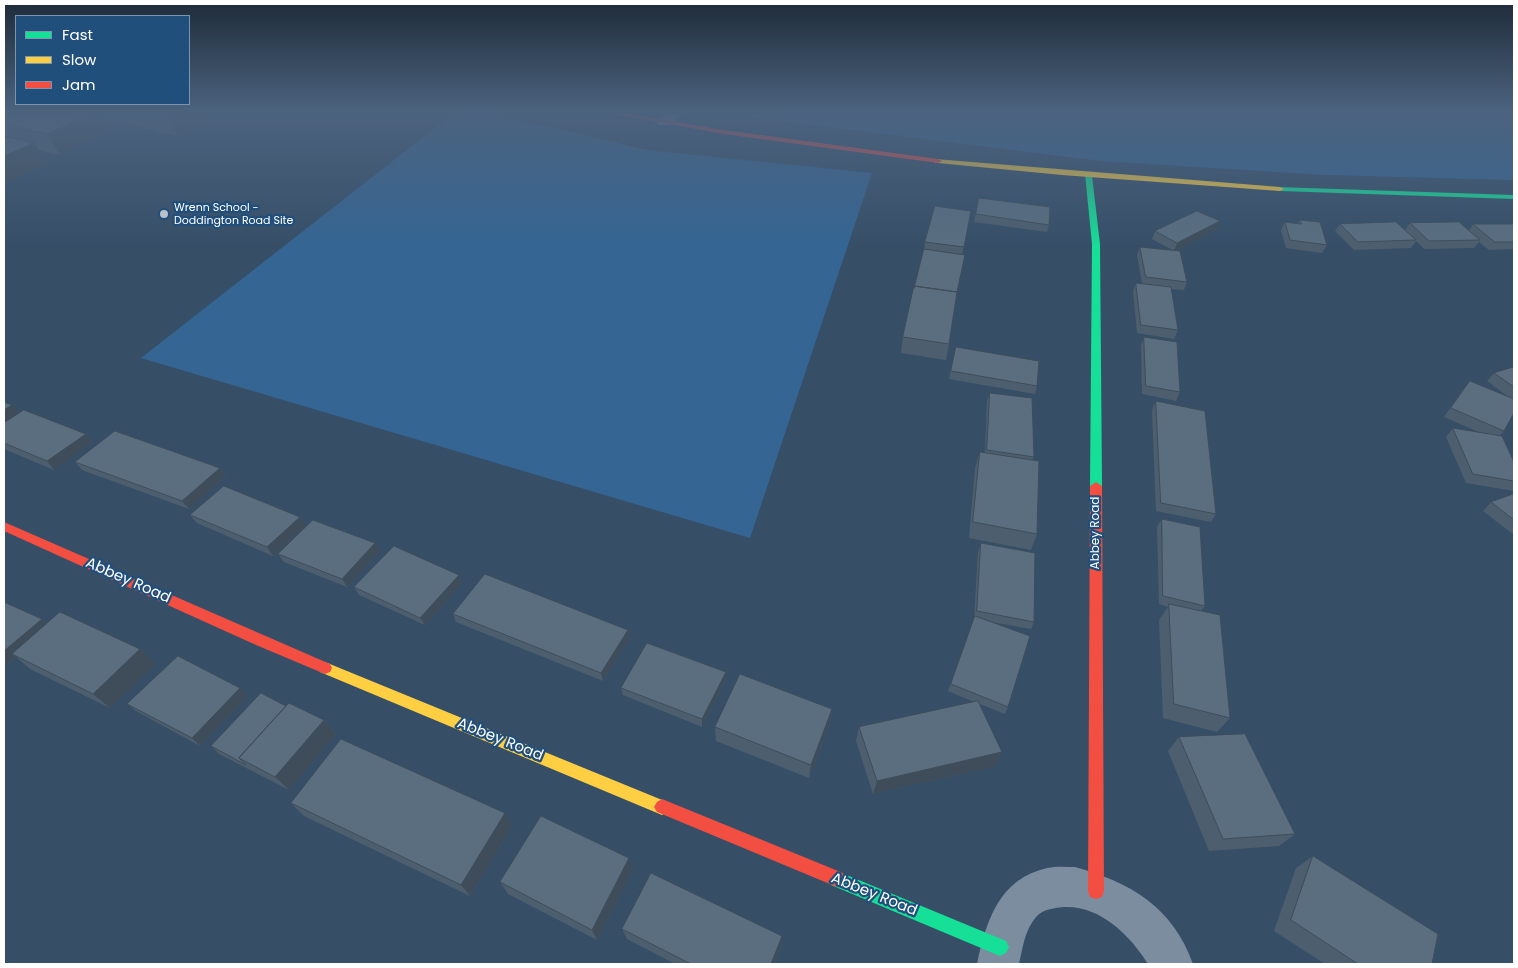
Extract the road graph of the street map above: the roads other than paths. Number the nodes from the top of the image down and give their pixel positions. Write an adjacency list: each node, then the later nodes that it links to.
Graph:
1 (919, 158): 2 (street)
2 (1088, 176): 3 (street); 5 (street, Abbey Road)
3 (1514, 196)
4 (4, 526): 6 (street, Abbey Road)
5 (1096, 891): 6 (street, Abbey Road); 7 (street, Abbey Road)
6 (999, 956)
7 (1172, 964)

